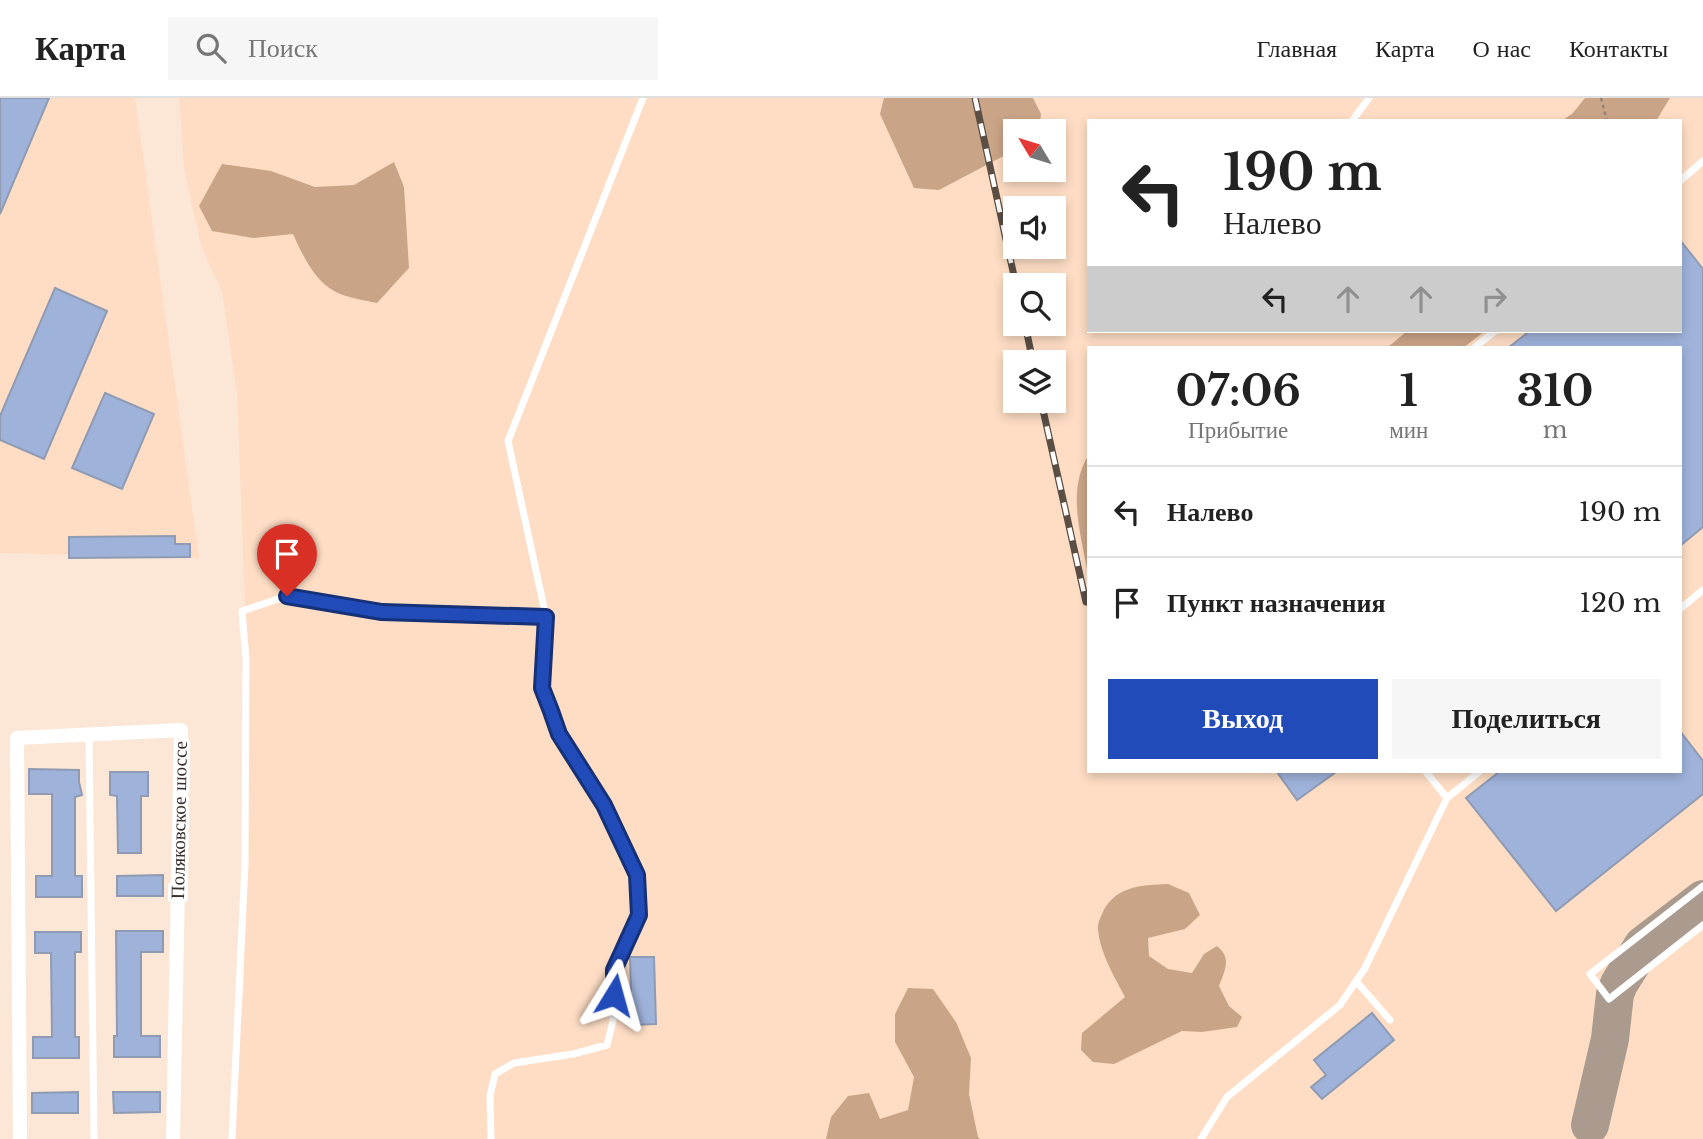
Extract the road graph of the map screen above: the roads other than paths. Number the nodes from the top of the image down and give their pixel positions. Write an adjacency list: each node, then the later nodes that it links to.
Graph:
1 (643, 98): 10 (lane)
2 (1369, 98): 3 (lane)
3 (1353, 119)
4 (1703, 161): 5 (lane)
5 (1682, 179)
6 (1493, 333): 7 (lane)
7 (1476, 346)
8 (1703, 590): 9 (lane)
9 (1682, 607)
10 (546, 617): 22 (lane); 23 (lane)
11 (89, 734): 19 (street, Поляковское шоссе); 20 (lane); 21 (street, Поляковское шоссе)
12 (1427, 773): 14 (lane)
13 (1478, 773): 14 (lane)
14 (1447, 798): 17 (lane)
15 (1703, 886): 16 (lane)
16 (1703, 925)
17 (1356, 981): 18 (lane); 24 (lane)
18 (1390, 1020)
19 (20, 1139)
20 (94, 1139)
21 (173, 1139)
22 (232, 1139)
23 (491, 1139)
24 (1200, 1139)

